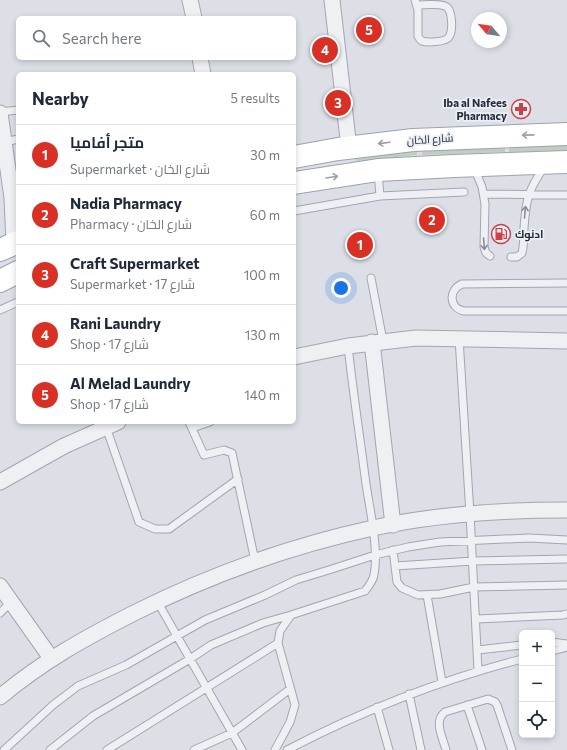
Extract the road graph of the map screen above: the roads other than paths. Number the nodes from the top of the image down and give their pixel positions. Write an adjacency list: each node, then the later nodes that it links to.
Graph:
1 (190, 0): 4 (street)
2 (332, 0): 11 (street)
3 (416, 3): 3 (lane)
4 (194, 16)
5 (200, 60): 6 (street)
6 (203, 72)
7 (16, 110): 8 (lane)
8 (0, 112): 10 (street)
9 (567, 134): 11 (main road, شارع الخان, one-way to 11)
10 (12, 141): 22 (street)
11 (349, 148): 12 (main road, شارع الخان)
12 (296, 157)
13 (557, 163): 14 (main road); 19 (lane)
14 (474, 165): 15 (main road); 18 (lane)
15 (378, 170): 16 (main road, one-way to 15); 21 (lane)
16 (296, 183)
17 (464, 192): 21 (lane)
18 (484, 194): 19 (lane); 25 (lane, one-way to 25)
19 (528, 195): 20 (lane); 26 (lane, one-way to 19)
20 (567, 195)
21 (380, 196): 23 (lane)
22 (15, 202): 24 (street)
23 (296, 211)
24 (11, 245)
25 (490, 256)
26 (511, 257)
27 (16, 273): 29 (main road)
28 (371, 278): 35 (lane)
29 (0, 281)
30 (567, 283): 33 (lane)
31 (16, 303): 32 (lane)
32 (0, 310)
33 (567, 311)
34 (459, 338): 35 (street); 36 (street); 45 (lane)
35 (378, 341): 37 (street); 46 (street)
36 (567, 341)
37 (348, 346): 38 (street); 47 (lane)
38 (296, 357)
39 (112, 424): 43 (street)
40 (114, 424): 42 (lane)
41 (191, 425): 42 (lane)
42 (238, 479): 53 (lane)
43 (0, 482)
44 (567, 510): 45 (street)
45 (470, 514): 46 (street); 48 (lane)
46 (393, 524): 47 (street)
47 (373, 528): 51 (lane); 53 (street)
48 (472, 540): 49 (lane); 50 (lane); 54 (lane)
49 (567, 540)
50 (393, 550): 51 (lane); 55 (lane)
51 (375, 555): 64 (lane); 66 (lane)
52 (567, 559): 54 (lane)
53 (255, 561): 60 (street)
54 (473, 561): 55 (lane); 58 (lane)
55 (395, 566): 59 (lane)
56 (567, 585): 58 (lane)
57 (0, 586): 61 (street)
58 (474, 587): 59 (lane); 65 (lane)
59 (427, 595): 77 (lane)
60 (157, 601): 66 (lane); 73 (street)
61 (11, 602): 62 (lane); 73 (street)
62 (0, 613)
63 (567, 614): 65 (lane)
64 (291, 615): 68 (lane); 74 (lane)
65 (476, 619): 71 (lane)
66 (177, 637): 74 (lane); 85 (lane)
67 (555, 643): 70 (lane)
68 (278, 644): 78 (lane); 79 (lane)
69 (519, 645): 71 (lane)
70 (567, 646): 72 (lane)
71 (478, 650): 76 (lane)
72 (555, 650)
73 (51, 658): 81 (street)
74 (190, 659): 78 (lane); 86 (lane)
75 (519, 660): 76 (lane)
76 (478, 670): 77 (lane)
77 (442, 682): 80 (lane)
78 (207, 688): 84 (lane); 87 (lane)
79 (290, 689): 84 (lane); 90 (lane)
80 (409, 694): 83 (lane); 93 (lane)
81 (0, 697)
82 (467, 705): 94 (lane); 95 (lane); 96 (lane)
83 (377, 707): 91 (lane); 92 (lane)
84 (232, 733): 88 (lane); 89 (lane)
85 (4, 750)
86 (50, 750)
87 (108, 750)
88 (194, 750)
89 (242, 750)
90 (275, 750)
91 (287, 750)
92 (389, 750)
93 (422, 750)
94 (446, 750)
95 (482, 750)
96 (512, 750)

